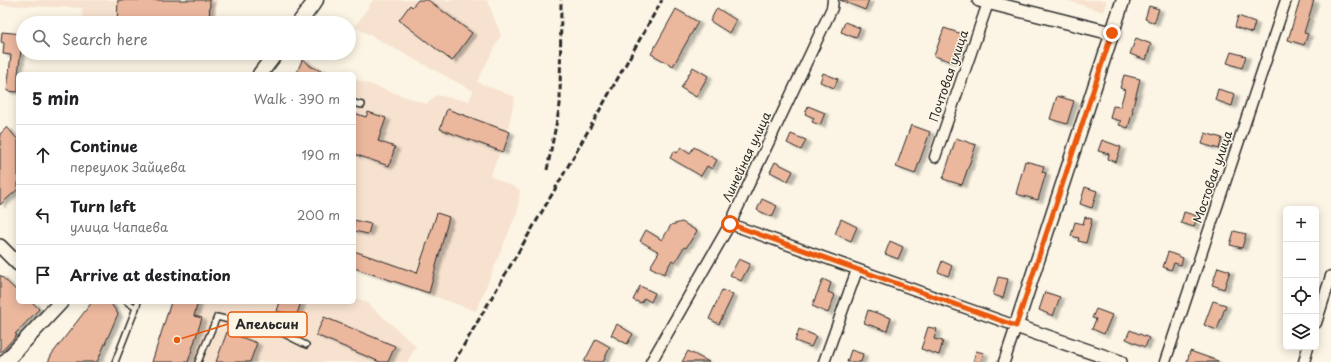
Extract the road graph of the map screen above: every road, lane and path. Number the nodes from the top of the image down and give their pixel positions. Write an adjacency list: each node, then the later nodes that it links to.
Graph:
1 (316, 0): 6 (main road)
2 (832, 0): 13 (street, Линейная улица)
3 (1123, 0): 7 (street)
4 (1286, 0): 33 (street, Мостовая улица)
5 (984, 1): 7 (street); 12 (street, Почтовая улица)
6 (304, 16)
7 (1112, 33): 23 (street)
8 (272, 60): 9 (main road)
9 (265, 72)
10 (356, 104): 11 (lane)
11 (362, 105)
12 (935, 157)
13 (730, 224): 16 (street); 29 (street, Линейная улица)
14 (0, 246): 15 (street)
15 (16, 262)
16 (857, 270): 23 (street); 30 (street)
17 (1331, 276): 22 (street)
18 (57, 304): 26 (main road)
19 (130, 304): 21 (lane)
20 (137, 304): 21 (lane)
21 (136, 308): 27 (lane)
22 (1319, 314)
23 (1016, 326): 31 (street); 32 (street)
24 (306, 345): 28 (lane)
25 (1307, 350): 34 (street)
26 (5, 362)
27 (115, 362)
28 (198, 362)
29 (651, 362)
30 (824, 362)
31 (1004, 362)
32 (1120, 362)
33 (1164, 362)
34 (1304, 362)

